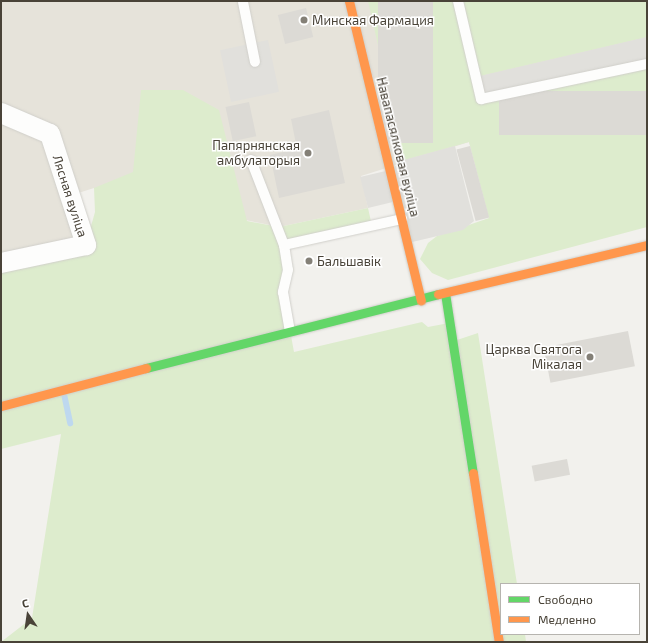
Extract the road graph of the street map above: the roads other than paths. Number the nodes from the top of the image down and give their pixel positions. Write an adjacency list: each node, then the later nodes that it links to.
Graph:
1 (349, 1): 8 (main road, Навапасялковая вуліца)
2 (458, 1): 5 (lane)
3 (243, 2): 4 (lane)
4 (255, 62)
5 (647, 64)
6 (1, 113): 11 (street, Лясная вуліца)
7 (251, 160): 10 (lane)
8 (402, 219): 10 (lane); 13 (main road, Навапасялковая вуліца)
9 (647, 244): 12 (main road)
10 (284, 245): 14 (lane)
11 (1, 262)
12 (445, 293): 13 (main road); 16 (main road)
13 (420, 300): 14 (main road)
14 (290, 331): 15 (main road)
15 (1, 406)
16 (498, 642)

